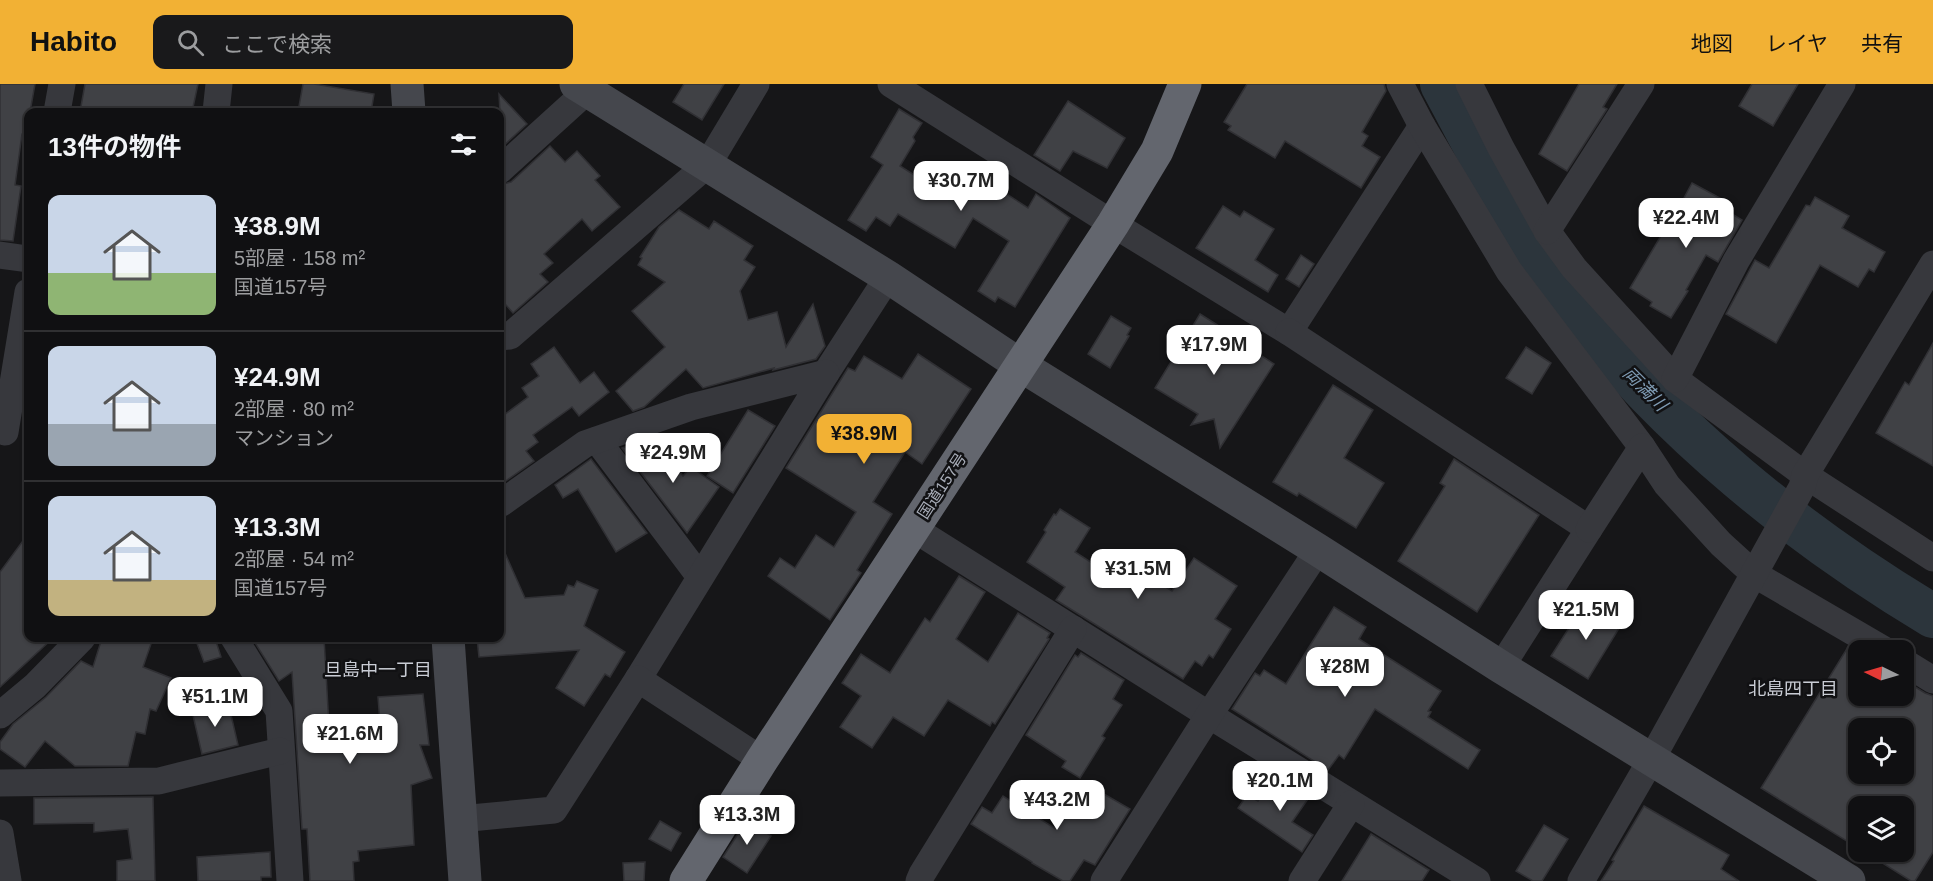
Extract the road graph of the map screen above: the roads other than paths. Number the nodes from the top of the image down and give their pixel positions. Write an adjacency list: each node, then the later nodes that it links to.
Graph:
1 (62, 84): 12 (street)
2 (219, 84): 13 (street)
3 (407, 84): 14 (street)
4 (756, 84): 16 (street)
5 (891, 84): 18 (street)
6 (1185, 84): 18 (highway, 国道157号)
7 (1401, 84): 15 (street)
8 (1469, 84): 19 (street)
9 (1641, 84): 19 (street)
10 (1842, 84): 29 (street)
11 (581, 87): 16 (street); 17 (street)
12 (58, 108)
13 (216, 108)
14 (409, 108)
15 (1422, 126): 25 (street); 32 (street)
16 (708, 164): 23 (street); 26 (street)
17 (504, 166)
18 (1113, 224): 25 (street); 27 (highway, 国道157号)
19 (1547, 231): 29 (street)
20 (0, 255): 21 (street)
21 (24, 258)
22 (1933, 264): 33 (street)
23 (888, 277): 27 (street); 28 (street)
24 (24, 325): 30 (street)
25 (1288, 332): 36 (street)
26 (504, 337)
27 (1020, 365): 35 (highway, 国道157号); 37 (street)
28 (826, 373): 31 (street); 40 (street)
29 (1675, 380): 33 (street)
30 (11, 433)
31 (597, 440): 34 (street); 40 (street)
32 (1642, 447): 36 (street); 39 (street)
33 (1804, 481): 38 (street); 39 (street)
34 (504, 501)
35 (914, 529): 41 (street); 53 (highway, 国道157号)
36 (1589, 529): 46 (street)
37 (1318, 550): 46 (street); 51 (street)
38 (1933, 558)
39 (1754, 574): 42 (street); 54 (street)
40 (700, 577): 48 (street)
41 (1073, 629): 51 (street); 63 (street)
42 (1867, 640)
43 (78, 642): 50 (street)
44 (236, 642): 52 (street)
45 (448, 642): 57 (street)
46 (1501, 668): 54 (street)
47 (1914, 668): 49 (street)
48 (638, 679): 53 (street); 57 (street)
49 (1933, 680)
50 (0, 715)
51 (1209, 715): 56 (street); 64 (street)
52 (280, 751): 55 (street); 60 (street)
53 (762, 760): 62 (highway, 国道157号)
54 (1651, 760): 67 (street); 68 (street)
55 (0, 783)
56 (1351, 804): 65 (street); 66 (street)
57 (460, 819): 61 (street)
58 (0, 833): 59 (street)
59 (8, 881)
60 (290, 881)
61 (465, 881)
62 (687, 881)
63 (919, 881)
64 (1104, 881)
65 (1302, 881)
66 (1477, 881)
67 (1581, 881)
68 (1849, 881)

